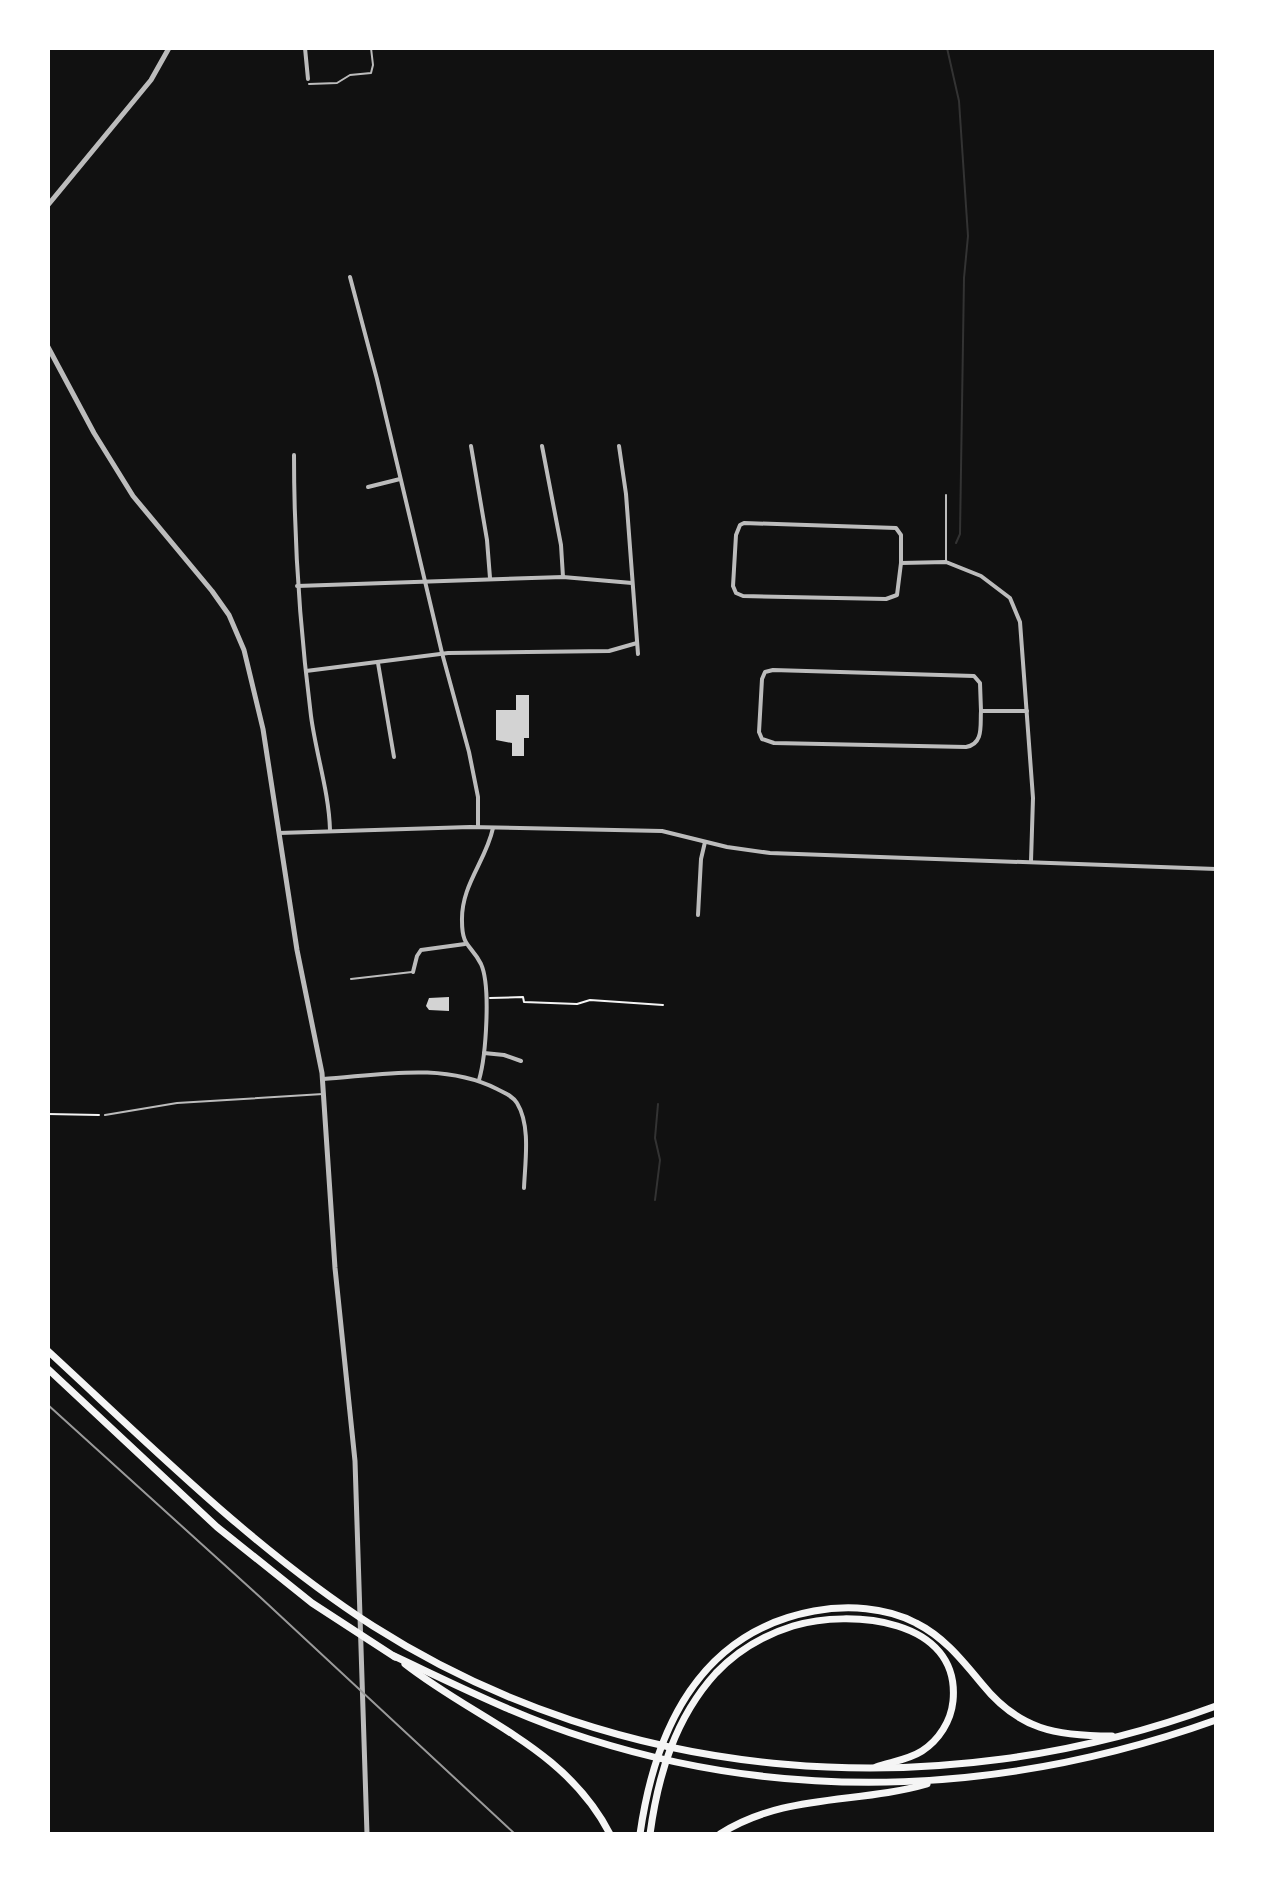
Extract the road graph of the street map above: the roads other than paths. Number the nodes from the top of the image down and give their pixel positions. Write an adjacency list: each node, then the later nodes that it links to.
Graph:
1 (169, 48): 5 (street)
2 (305, 48): 4 (street)
3 (371, 48): 4 (lane)
4 (308, 82)
5 (48, 205)
6 (350, 277): 12 (street)
7 (48, 347): 33 (street)
8 (471, 446): 18 (street)
9 (542, 446): 17 (street)
10 (619, 446): 20 (street)
11 (294, 455): 21 (street)
12 (400, 479): 13 (street); 19 (street)
13 (368, 487)
14 (946, 495): 15 (lane)
15 (946, 562): 16 (street); 28 (street)
16 (901, 563): 16 (street)
17 (563, 577): 18 (street); 20 (street)
18 (490, 578): 19 (street)
19 (425, 583): 21 (street); 23 (street)
20 (632, 583): 22 (street)
21 (297, 586): 26 (street)
22 (637, 643): 23 (street); 24 (street)
23 (442, 653): 25 (street); 30 (street)
24 (638, 654)
25 (378, 663): 26 (street); 29 (street)
26 (306, 671): 32 (street)
27 (981, 711): 27 (street); 28 (street)
28 (1027, 711): 35 (street)
29 (394, 757)
30 (478, 827): 31 (street); 32 (street)
31 (493, 828): 34 (street); 38 (street)
32 (330, 830): 33 (street)
33 (279, 833): 43 (street)
34 (705, 841): 35 (street); 37 (street)
35 (1031, 861): 36 (street)
36 (1216, 869)
37 (698, 915)
38 (465, 944): 39 (street); 41 (street)
39 (413, 972): 40 (lane)
40 (351, 979)
41 (484, 1053): 42 (street); 44 (street)
42 (521, 1061)
43 (323, 1079): 44 (street); 45 (street)
44 (479, 1080): 47 (street)
45 (323, 1094): 46 (lane); 56 (street)
46 (105, 1115)
47 (524, 1188)
48 (48, 1351): 54 (highway)
49 (48, 1371): 50 (highway)
50 (394, 1656): 55 (highway); 57 (highway)
51 (1216, 1706): 53 (highway)
52 (1216, 1720): 55 (highway)
53 (1126, 1735): 54 (highway); 58 (highway)
54 (868, 1770): 59 (highway)
55 (937, 1781): 60 (highway)
56 (367, 1834)
57 (610, 1834)
58 (640, 1834)
59 (650, 1834)
60 (720, 1834)

